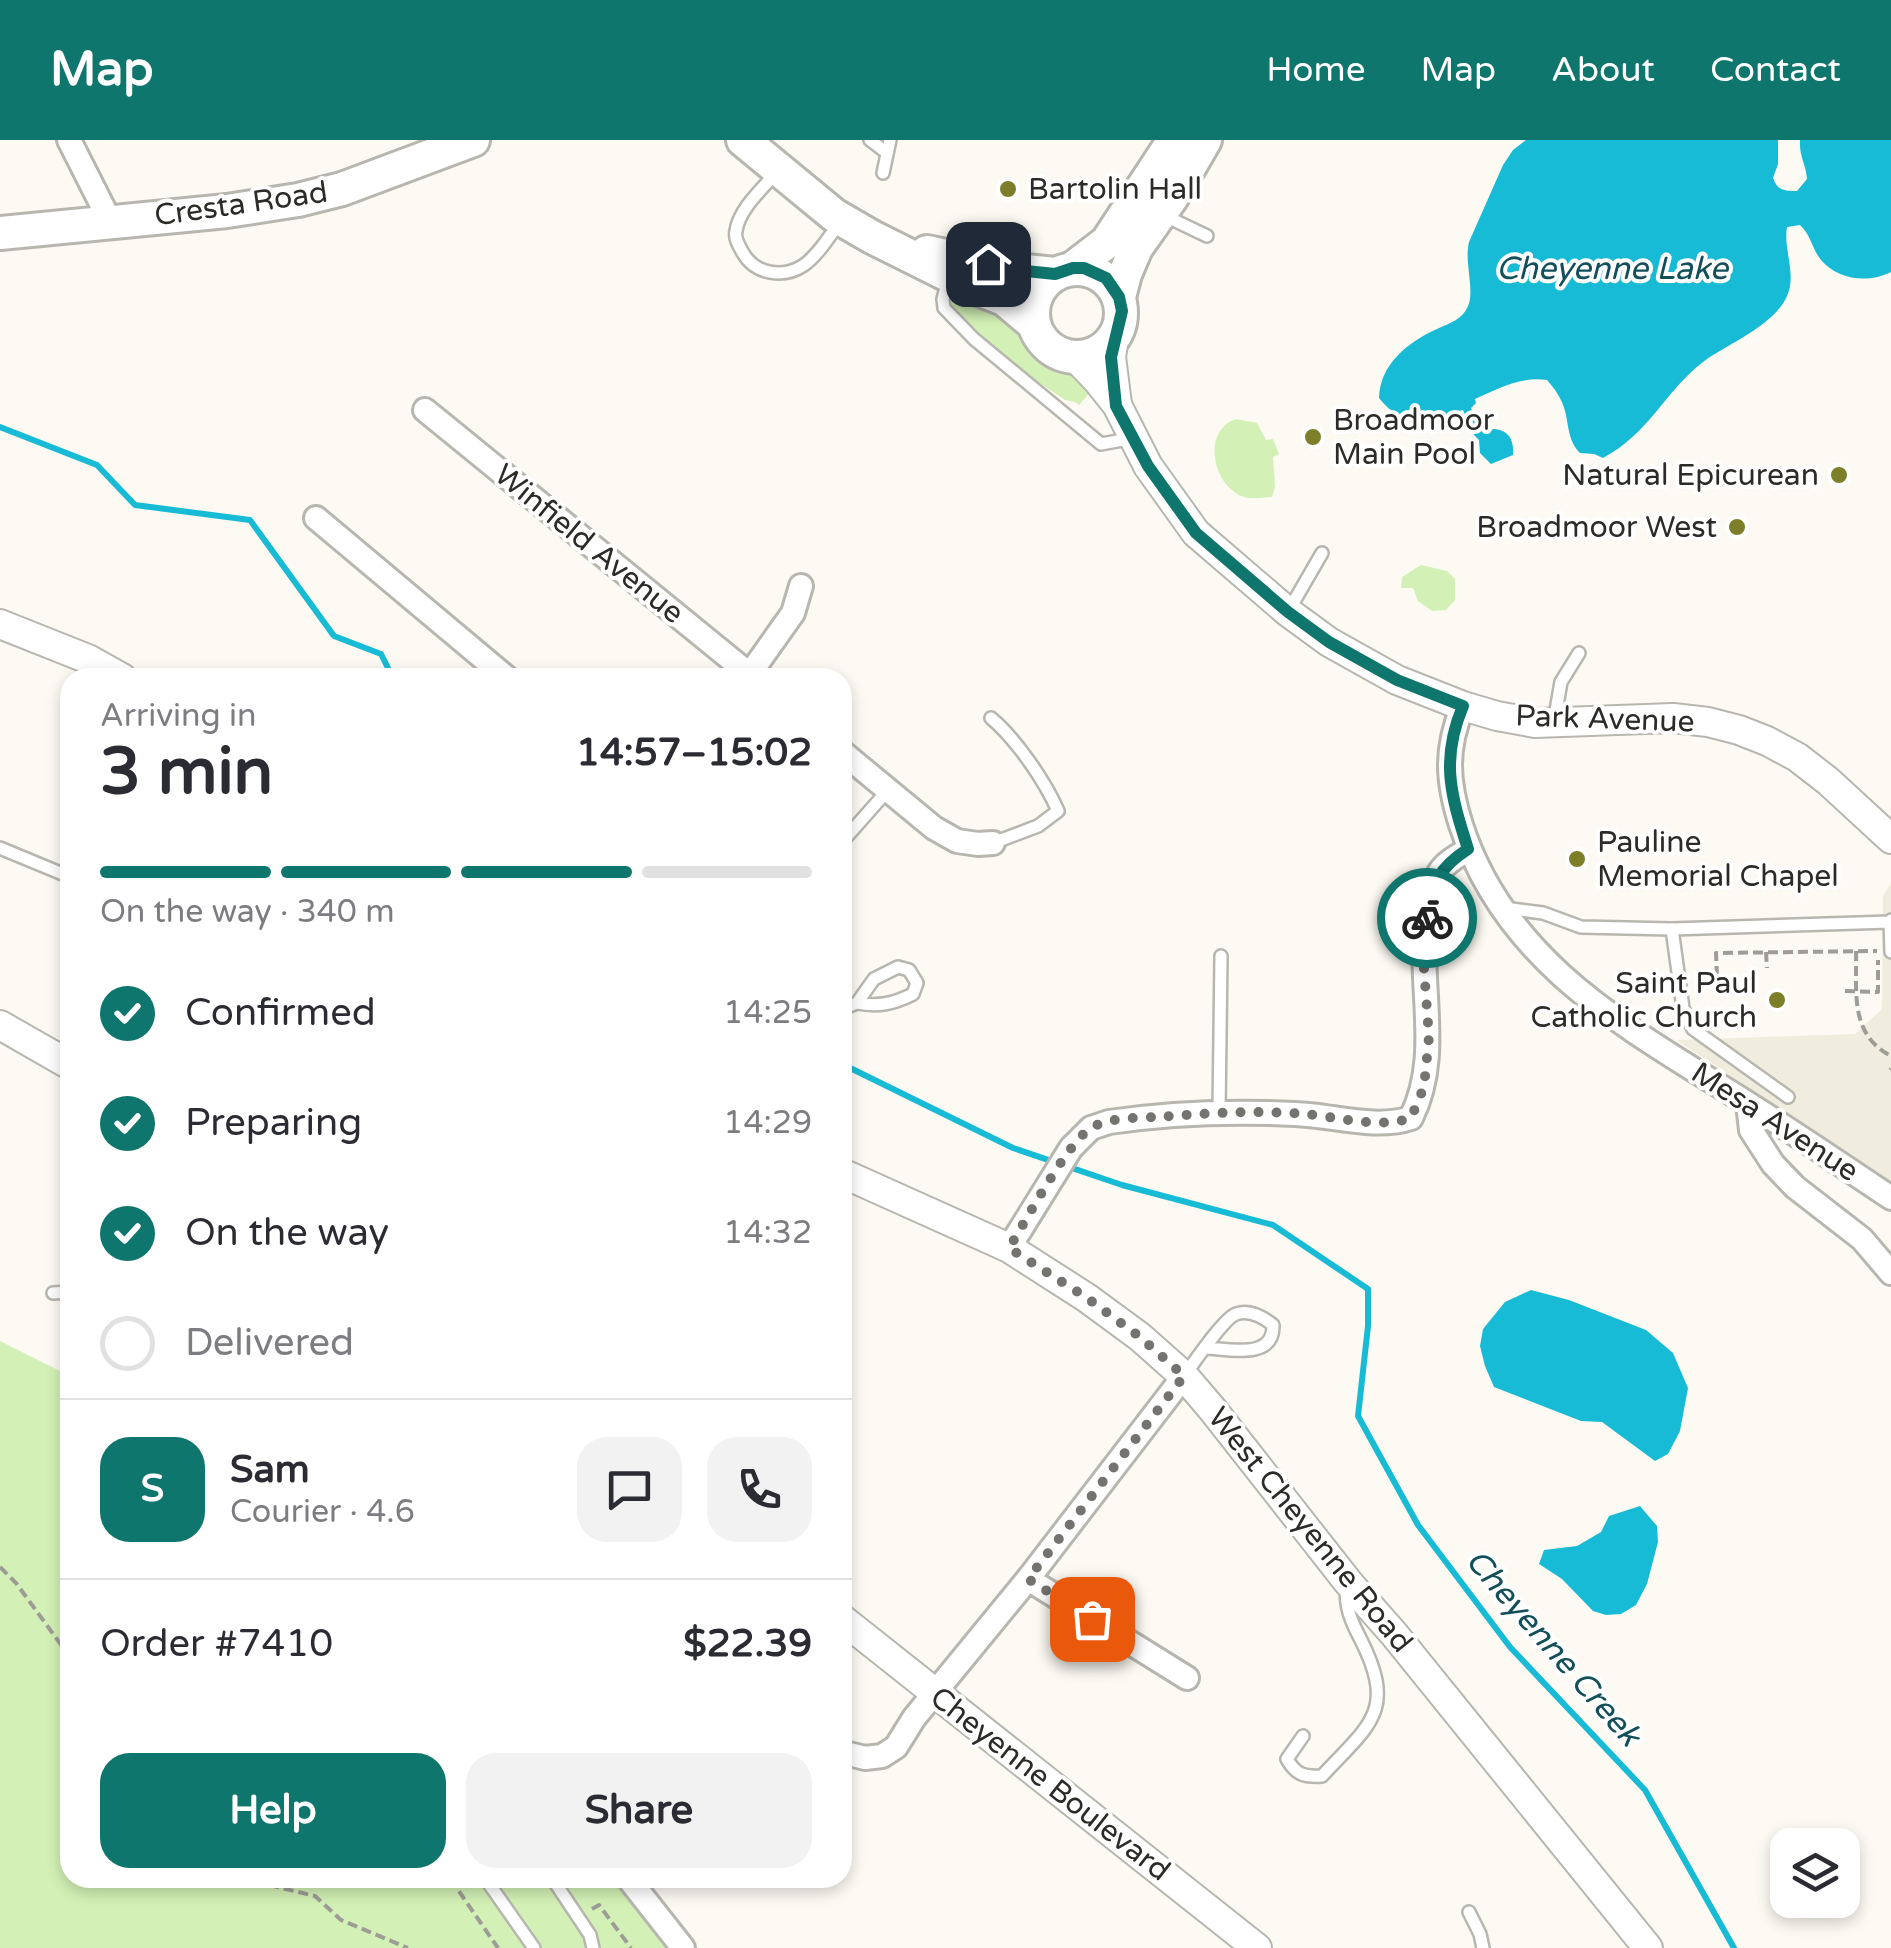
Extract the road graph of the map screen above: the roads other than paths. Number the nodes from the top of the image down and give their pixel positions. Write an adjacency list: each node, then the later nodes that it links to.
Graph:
1 (69, 140): 12 (street)
2 (473, 140): 12 (main road, Cresta Road)
3 (743, 140): 8 (main road)
4 (870, 140): 7 (lane)
5 (1174, 140): 16 (main road)
6 (1205, 140): 10 (main road)
7 (889, 146): 9 (lane)
8 (779, 169): 11 (main road); 11 (lane)
9 (882, 173)
10 (1160, 214): 14 (lane); 18 (main road)
11 (842, 219): 15 (main road)
12 (110, 221): 13 (main road, Cresta Road)
13 (0, 233)
14 (1207, 236)
15 (887, 243): 16 (main road); 17 (main road)
16 (1064, 271): 18 (main road); 19 (main road)
17 (949, 276): 19 (main road); 24 (lane)
18 (1119, 297): 20 (main road)
19 (1034, 324): 21 (main road)
20 (1114, 338): 21 (main road); 22 (street)
21 (1075, 358): 22 (street)
22 (1116, 406): 24 (street)
23 (424, 410): 33 (street, Winfield Avenue)
24 (1134, 438): 28 (street)
25 (316, 518): 32 (street)
26 (1322, 553): 28 (lane)
27 (801, 586): 34 (street)
28 (1288, 612): 35 (street)
29 (0, 624): 31 (street)
30 (1579, 653): 37 (lane)
31 (103, 668)
32 (495, 668)
33 (741, 668)
34 (756, 668)
35 (1463, 706): 37 (street, Park Avenue); 44 (street, Mesa Avenue)
36 (990, 718): 42 (lane)
37 (1554, 723): 41 (street, Park Avenue)
38 (852, 760): 39 (street)
39 (888, 790): 40 (lane); 42 (street)
40 (852, 831)
41 (1891, 839)
42 (993, 842)
43 (0, 848): 45 (lane)
44 (1468, 849): 46 (street, Mesa Avenue); 57 (street)
45 (60, 873)
46 (1502, 908): 48 (lane); 56 (street, Mesa Avenue)
47 (1890, 921): 48 (lane); 49 (lane)
48 (1672, 929): 55 (lane)
49 (1891, 952)
50 (1221, 956): 57 (lane)
51 (856, 1003): 51 (lane); 52 (lane)
52 (852, 1005)
53 (0, 1026): 54 (street)
54 (60, 1059)
55 (1788, 1096)
56 (1748, 1104): 59 (street, Mesa Avenue); 61 (street)
57 (1218, 1112): 60 (street)
58 (852, 1177): 60 (street, West Cheyenne Road)
59 (1891, 1198)
60 (1009, 1248): 65 (street, West Cheyenne Road)
61 (1891, 1273)
62 (54, 1293): 63 (lane)
63 (60, 1293)
64 (1206, 1348): 64 (lane); 65 (lane)
65 (1184, 1376): 66 (street); 67 (street, West Cheyenne Road)
66 (1028, 1579): 69 (street); 70 (street)
67 (1348, 1582): 71 (lane); 82 (street, West Cheyenne Road)
68 (852, 1627): 70 (street, Cheyenne Boulevard)
69 (1187, 1678)
70 (935, 1693): 72 (street); 80 (street, Cheyenne Boulevard)
71 (1302, 1736)
72 (852, 1755)
73 (492, 1888): 77 (lane)
74 (559, 1888): 78 (lane)
75 (636, 1888): 79 (street)
76 (1469, 1912): 81 (lane)
77 (534, 1948)
78 (594, 1948)
79 (683, 1948)
80 (1257, 1948)
81 (1483, 1948)
82 (1648, 1948)

